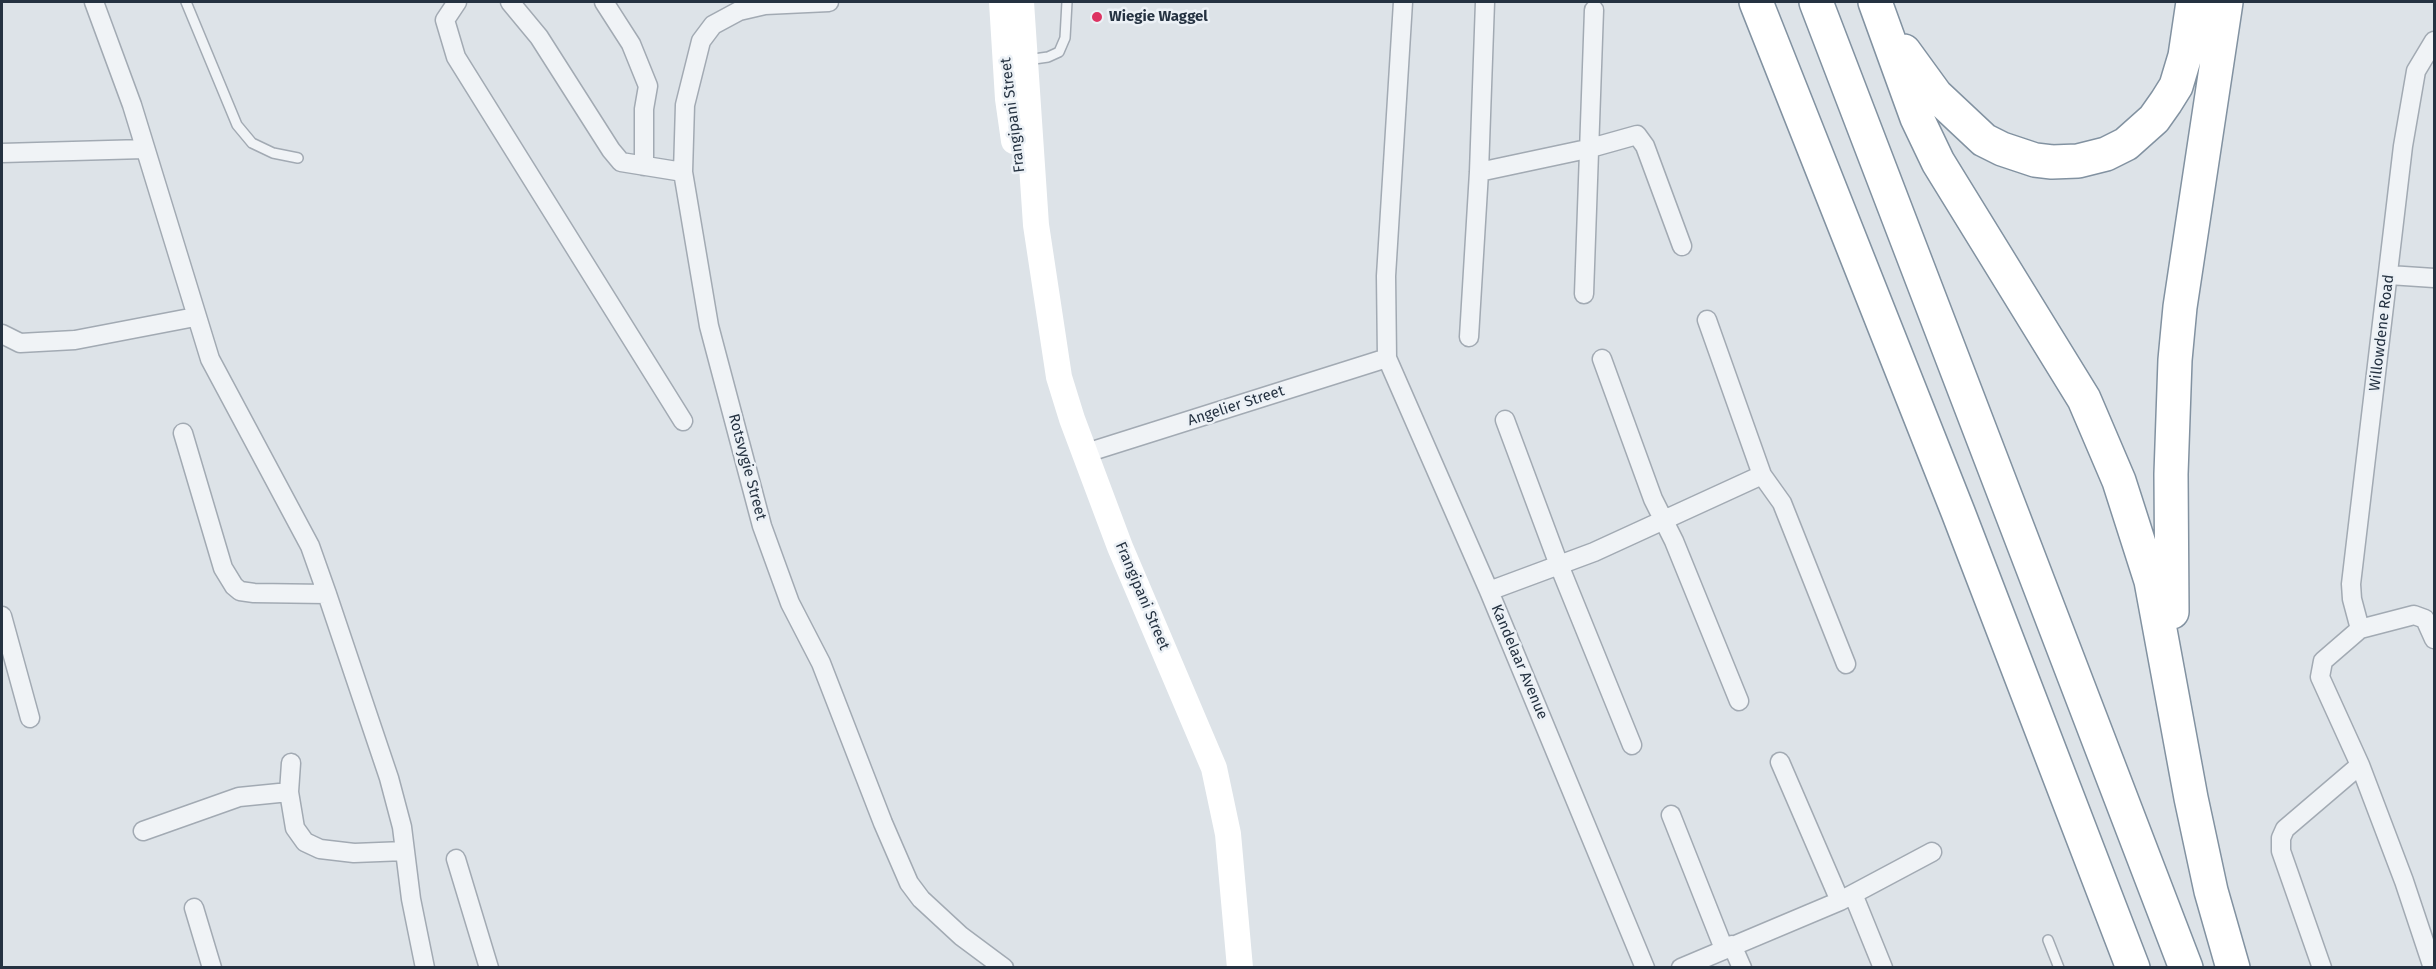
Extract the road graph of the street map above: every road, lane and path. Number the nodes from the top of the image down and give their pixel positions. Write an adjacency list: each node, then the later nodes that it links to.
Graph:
1 (94, 2): 21 (street)
2 (186, 2): 24 (lane)
3 (458, 2): 40 (street)
4 (510, 2): 25 (street)
5 (604, 2): 25 (street)
6 (829, 2): 17 (street, Rotsvygie Street)
7 (1002, 2): 28 (street, Frangipani Street)
8 (1021, 2): 20 (street, Frangipani Street)
9 (1067, 2): 20 (lane)
10 (1403, 2): 37 (street)
11 (1485, 2): 27 (street)
12 (1756, 2): 79 (highway)
13 (1816, 2): 80 (highway)
14 (2193, 2): 16 (highway)
15 (2227, 2): 54 (highway)
16 (1878, 8): 54 (highway)
17 (720, 10): 26 (street, Rotsvygie Street)
18 (1594, 10): 22 (street)
19 (2434, 41): 30 (street, Willowdene Road)
20 (1024, 60): 28 (street, Frangipani Street)
21 (144, 149): 23 (street); 33 (street)
22 (1587, 149): 27 (street); 29 (street); 32 (street)
23 (2, 153)
24 (298, 158)
25 (644, 166): 26 (street)
26 (683, 172): 72 (street, Rotsvygie Street)
27 (1479, 172): 36 (street)
28 (1036, 225): 42 (street, Frangipani Street)
29 (1682, 246)
30 (2389, 275): 31 (street); 49 (street, Willowdene Road)
31 (2434, 278)
32 (1584, 294)
33 (195, 317): 35 (street); 47 (street)
34 (1707, 320): 43 (street)
35 (2, 334)
36 (1469, 337)
37 (1387, 358): 42 (street, Angelier Street); 46 (street, Kandelaar Avenue)
38 (1602, 359): 44 (street)
39 (1505, 420): 45 (street)
40 (683, 421)
41 (183, 433): 47 (street)
42 (1086, 453): 73 (street, Frangipani Street)
43 (1762, 475): 44 (street); 51 (street)
44 (1664, 520): 45 (street); 52 (street)
45 (1559, 565): 46 (street); 55 (street)
46 (1489, 591): 74 (street, Kandelaar Avenue)
47 (327, 594): 62 (street)
48 (2, 616): 53 (street)
49 (2360, 629): 50 (street); 58 (street)
50 (2434, 639)
51 (1846, 664)
52 (1739, 701)
53 (30, 718)
54 (2178, 722): 81 (highway)
55 (1632, 745)
56 (1780, 762): 65 (street)
57 (291, 763): 59 (street)
58 (2360, 765): 82 (street); 83 (street)
59 (289, 792): 61 (street); 62 (street)
60 (1671, 815): 68 (street)
61 (143, 831)
62 (405, 851): 70 (street)
63 (1932, 852): 65 (street)
64 (456, 859): 71 (street)
65 (1846, 897): 68 (street); 77 (street)
66 (194, 908): 69 (street)
67 (2048, 940): 78 (lane)
68 (1728, 947): 75 (street); 76 (street)
69 (212, 968)
70 (425, 968)
71 (489, 968)
72 (1004, 968)
73 (1240, 968)
74 (1645, 968)
75 (1681, 968)
76 (1742, 968)
77 (1883, 968)
78 (2059, 968)
79 (2133, 968)
80 (2186, 968)
81 (2233, 968)
82 (2322, 968)
83 (2433, 968)

